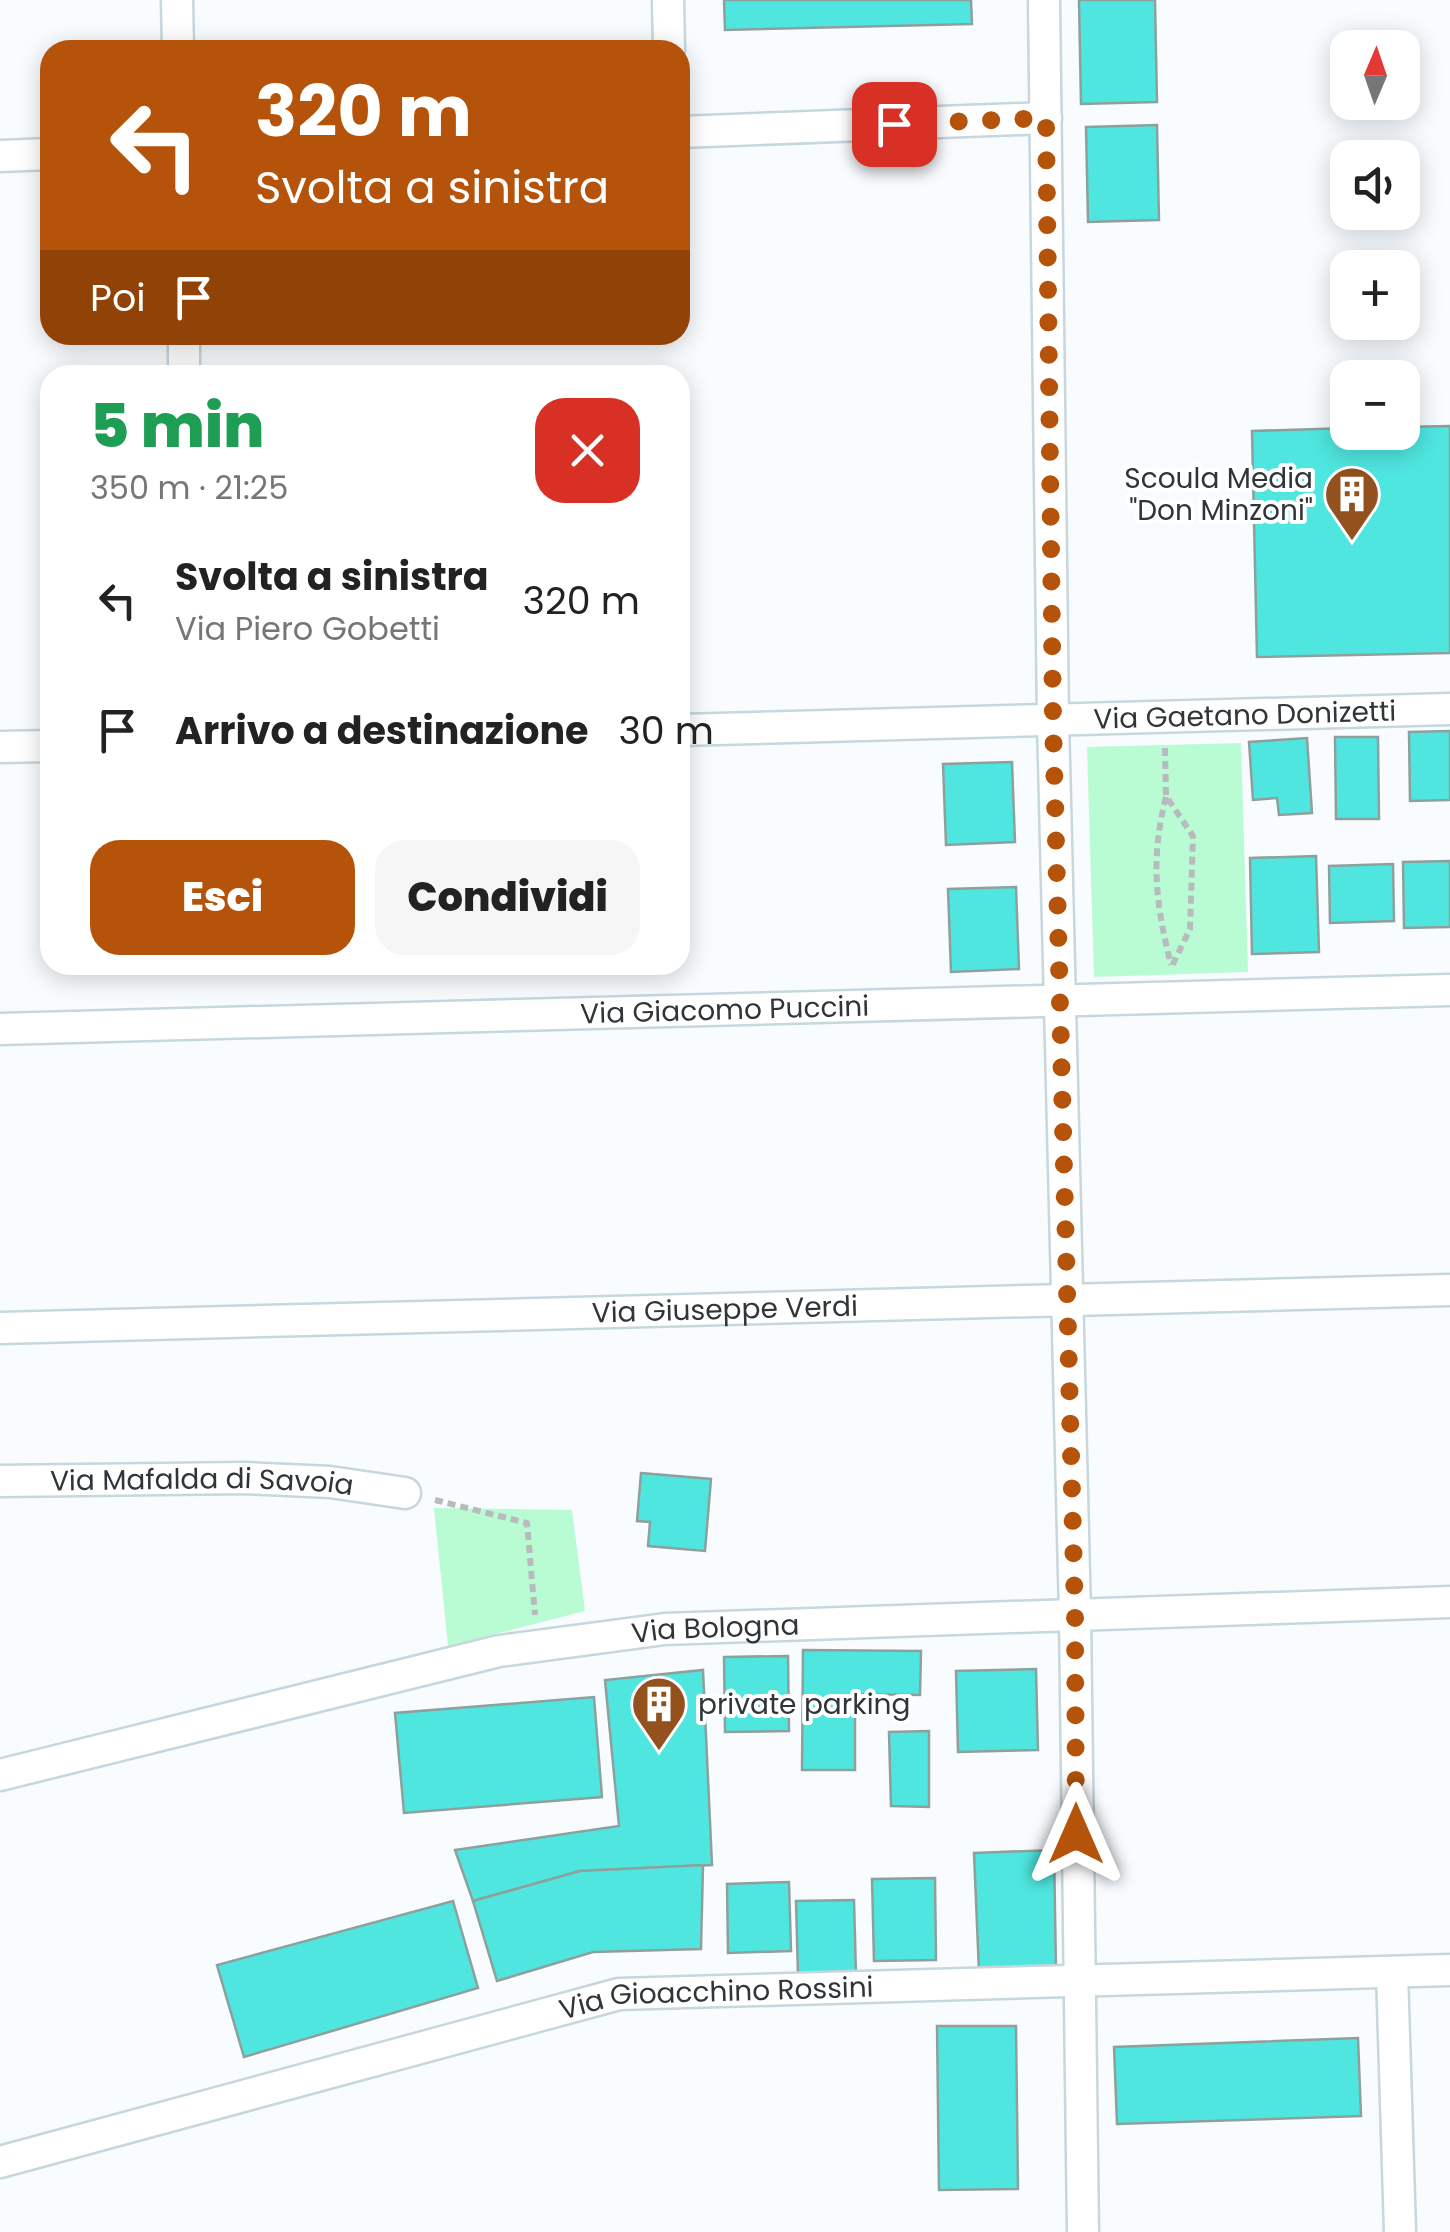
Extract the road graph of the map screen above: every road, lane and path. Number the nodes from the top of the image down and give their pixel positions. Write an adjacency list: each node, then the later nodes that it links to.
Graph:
1 (177, 0): 4 (street)
2 (668, 0): 5 (street)
3 (1044, 0): 6 (street)
4 (178, 40)
5 (669, 40)
6 (1046, 118): 7 (street); 12 (street)
7 (690, 132)
8 (40, 154): 9 (street)
9 (0, 156)
10 (1450, 709): 11 (street, Via Gaetano Donizetti)
11 (1164, 716): 12 (street, Via Gaetano Donizetti); 16 (path)
12 (1053, 720): 13 (street, Via Gaetano Donizetti); 20 (street)
13 (690, 730)
14 (40, 746): 15 (street)
15 (0, 747)
16 (1166, 796): 17 (path); 17 (path)
17 (1172, 966): 19 (path)
18 (1450, 990): 19 (street, Via Giacomo Puccini)
19 (1173, 998): 20 (street, Via Giacomo Puccini)
20 (1059, 1000): 21 (street, Via Giacomo Puccini); 23 (street)
21 (0, 1028)
22 (1450, 1290): 23 (street, Via Giuseppe Verdi)
23 (1068, 1301): 24 (street, Via Giuseppe Verdi); 28 (street)
24 (0, 1328)
25 (0, 1481): 26 (street, Via Mafalda di Savoia)
26 (405, 1492): 29 (path)
27 (1450, 1602): 28 (street, Via Bologna)
28 (1075, 1615): 29 (street, Via Bologna); 33 (street)
29 (537, 1645): 30 (street, Via Bologna)
30 (0, 1776)
31 (1450, 1970): 32 (street, Via Gioacchino Rossini)
32 (1392, 1972): 33 (street, Via Gioacchino Rossini); 36 (street)
33 (1077, 1980): 34 (street, Via Gioacchino Rossini); 35 (street)
34 (0, 2162)
35 (1083, 2232)
36 (1400, 2232)

